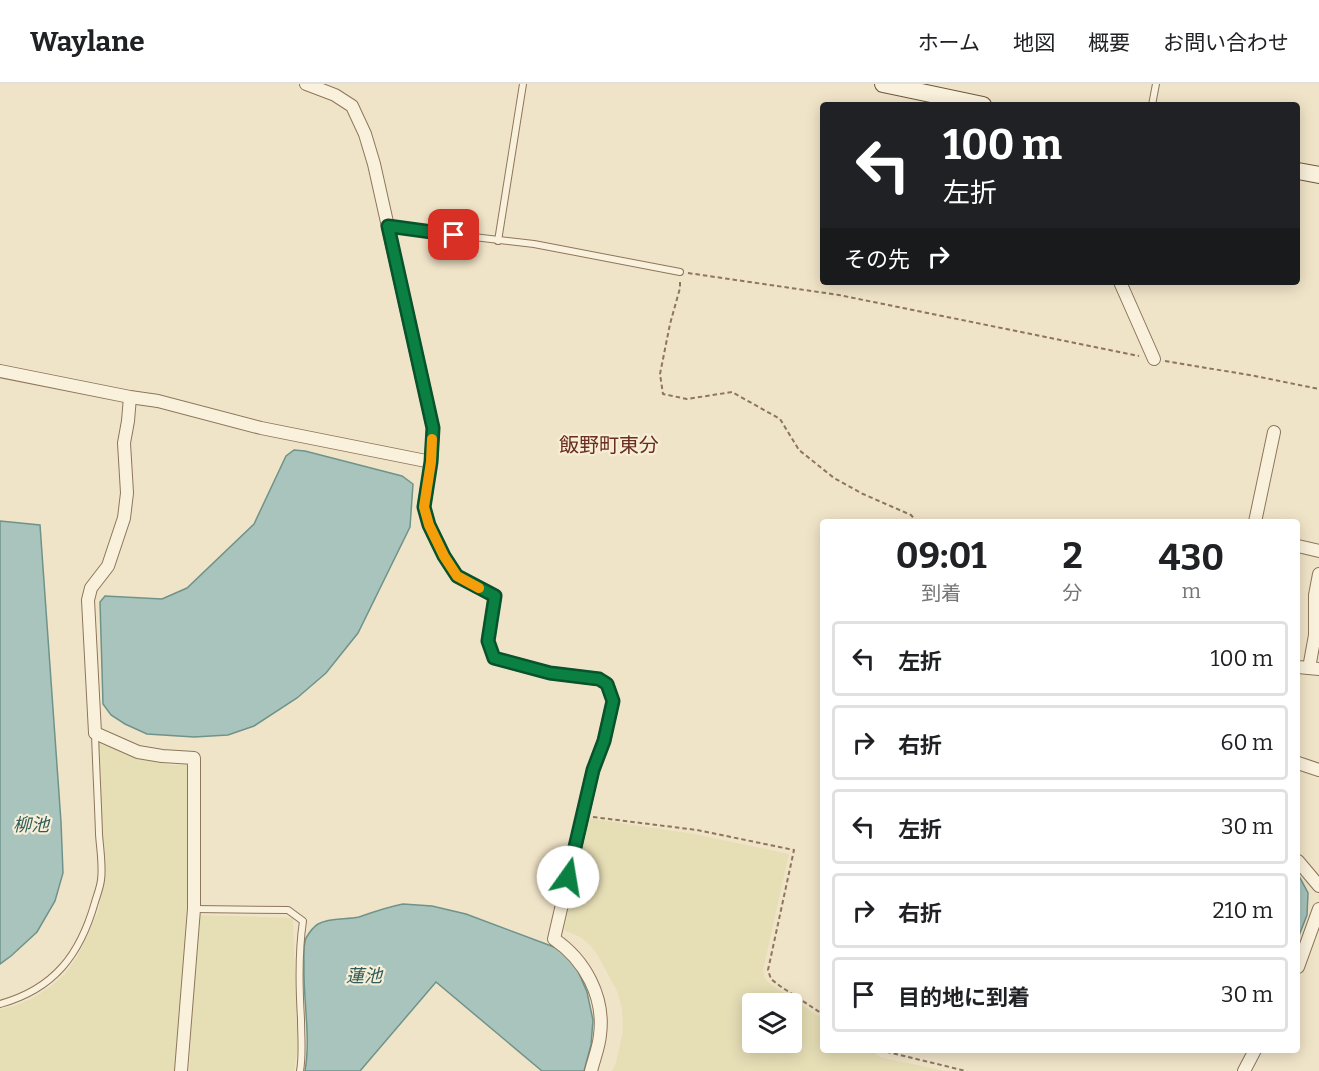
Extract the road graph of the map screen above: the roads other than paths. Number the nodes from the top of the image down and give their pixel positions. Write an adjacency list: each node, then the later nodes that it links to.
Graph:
1 (306, 84): 9 (street)
2 (523, 84): 10 (lane)
3 (883, 84): 5 (main road)
4 (1156, 84): 6 (lane)
5 (969, 102)
6 (1153, 102)
7 (1300, 171): 8 (main road)
8 (1319, 175)
9 (388, 226): 10 (lane); 17 (street)
10 (498, 241): 11 (lane)
11 (680, 272)
12 (1121, 285): 13 (street)
13 (1154, 359)
14 (0, 371): 15 (street)
15 (130, 397): 17 (street); 23 (street)
16 (1274, 432): 18 (street)
17 (431, 462): 35 (street)
18 (1256, 519)
19 (1300, 546): 20 (street)
20 (1319, 551)
21 (1319, 574): 22 (street)
22 (1308, 668)
23 (95, 733): 28 (street); 31 (lane)
24 (1300, 765): 25 (street)
25 (1319, 770)
26 (1300, 863): 27 (street)
27 (1319, 886)
28 (194, 909): 33 (street); 34 (lane)
29 (1319, 909): 30 (street)
30 (1300, 961)
31 (0, 1004)
32 (1253, 1053): 36 (street)
33 (181, 1071)
34 (300, 1071)
35 (591, 1071)
36 (1244, 1071)

